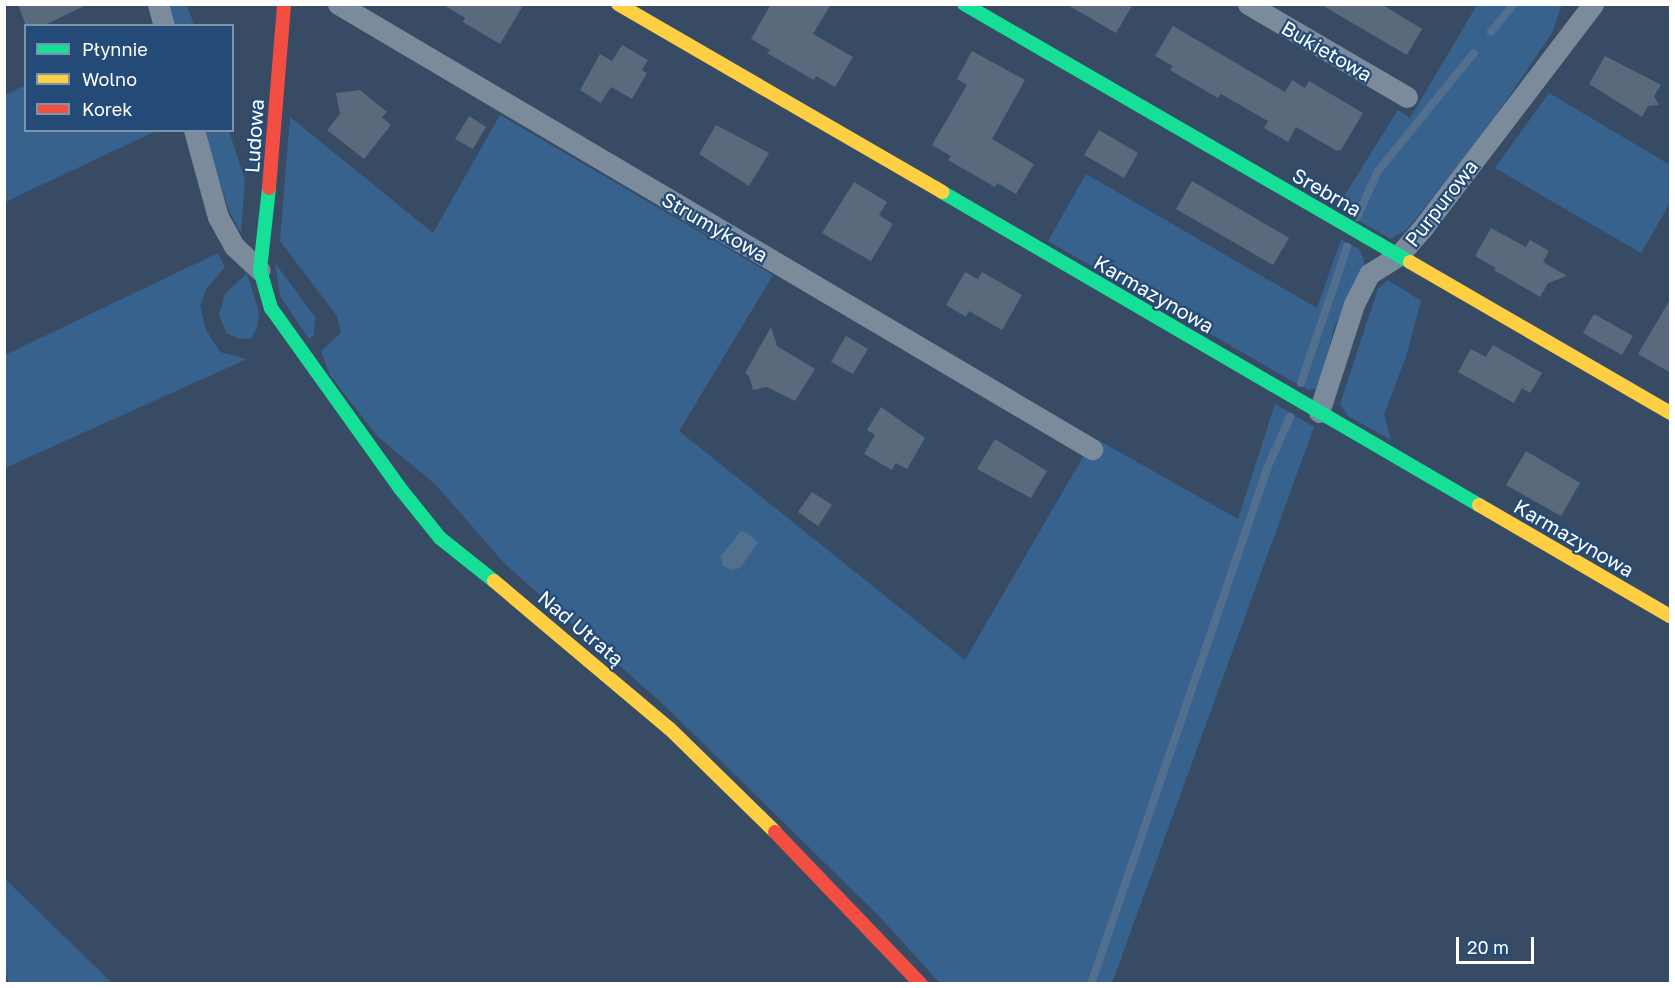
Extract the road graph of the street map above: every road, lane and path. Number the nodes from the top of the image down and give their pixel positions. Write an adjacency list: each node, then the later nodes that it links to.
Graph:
1 (158, 4): 8 (street)
2 (284, 4): 12 (street, Ludowa)
3 (338, 4): 15 (street, Strumykowa)
4 (618, 4): 13 (street, Karmazynowa)
5 (964, 4): 11 (street, Srebrna)
6 (1248, 4): 9 (street, Bukietowa)
7 (1593, 4): 11 (street, Purpurowa)
8 (163, 24)
9 (1407, 97)
10 (195, 132): 12 (street)
11 (1399, 255): 13 (street, Purpurowa); 14 (street, Srebrna)
12 (260, 270): 17 (street, Nad Utratą)
13 (1319, 412): 16 (street, Karmazynowa)
14 (1671, 413)
15 (1092, 448)
16 (1671, 616)
17 (921, 984)

